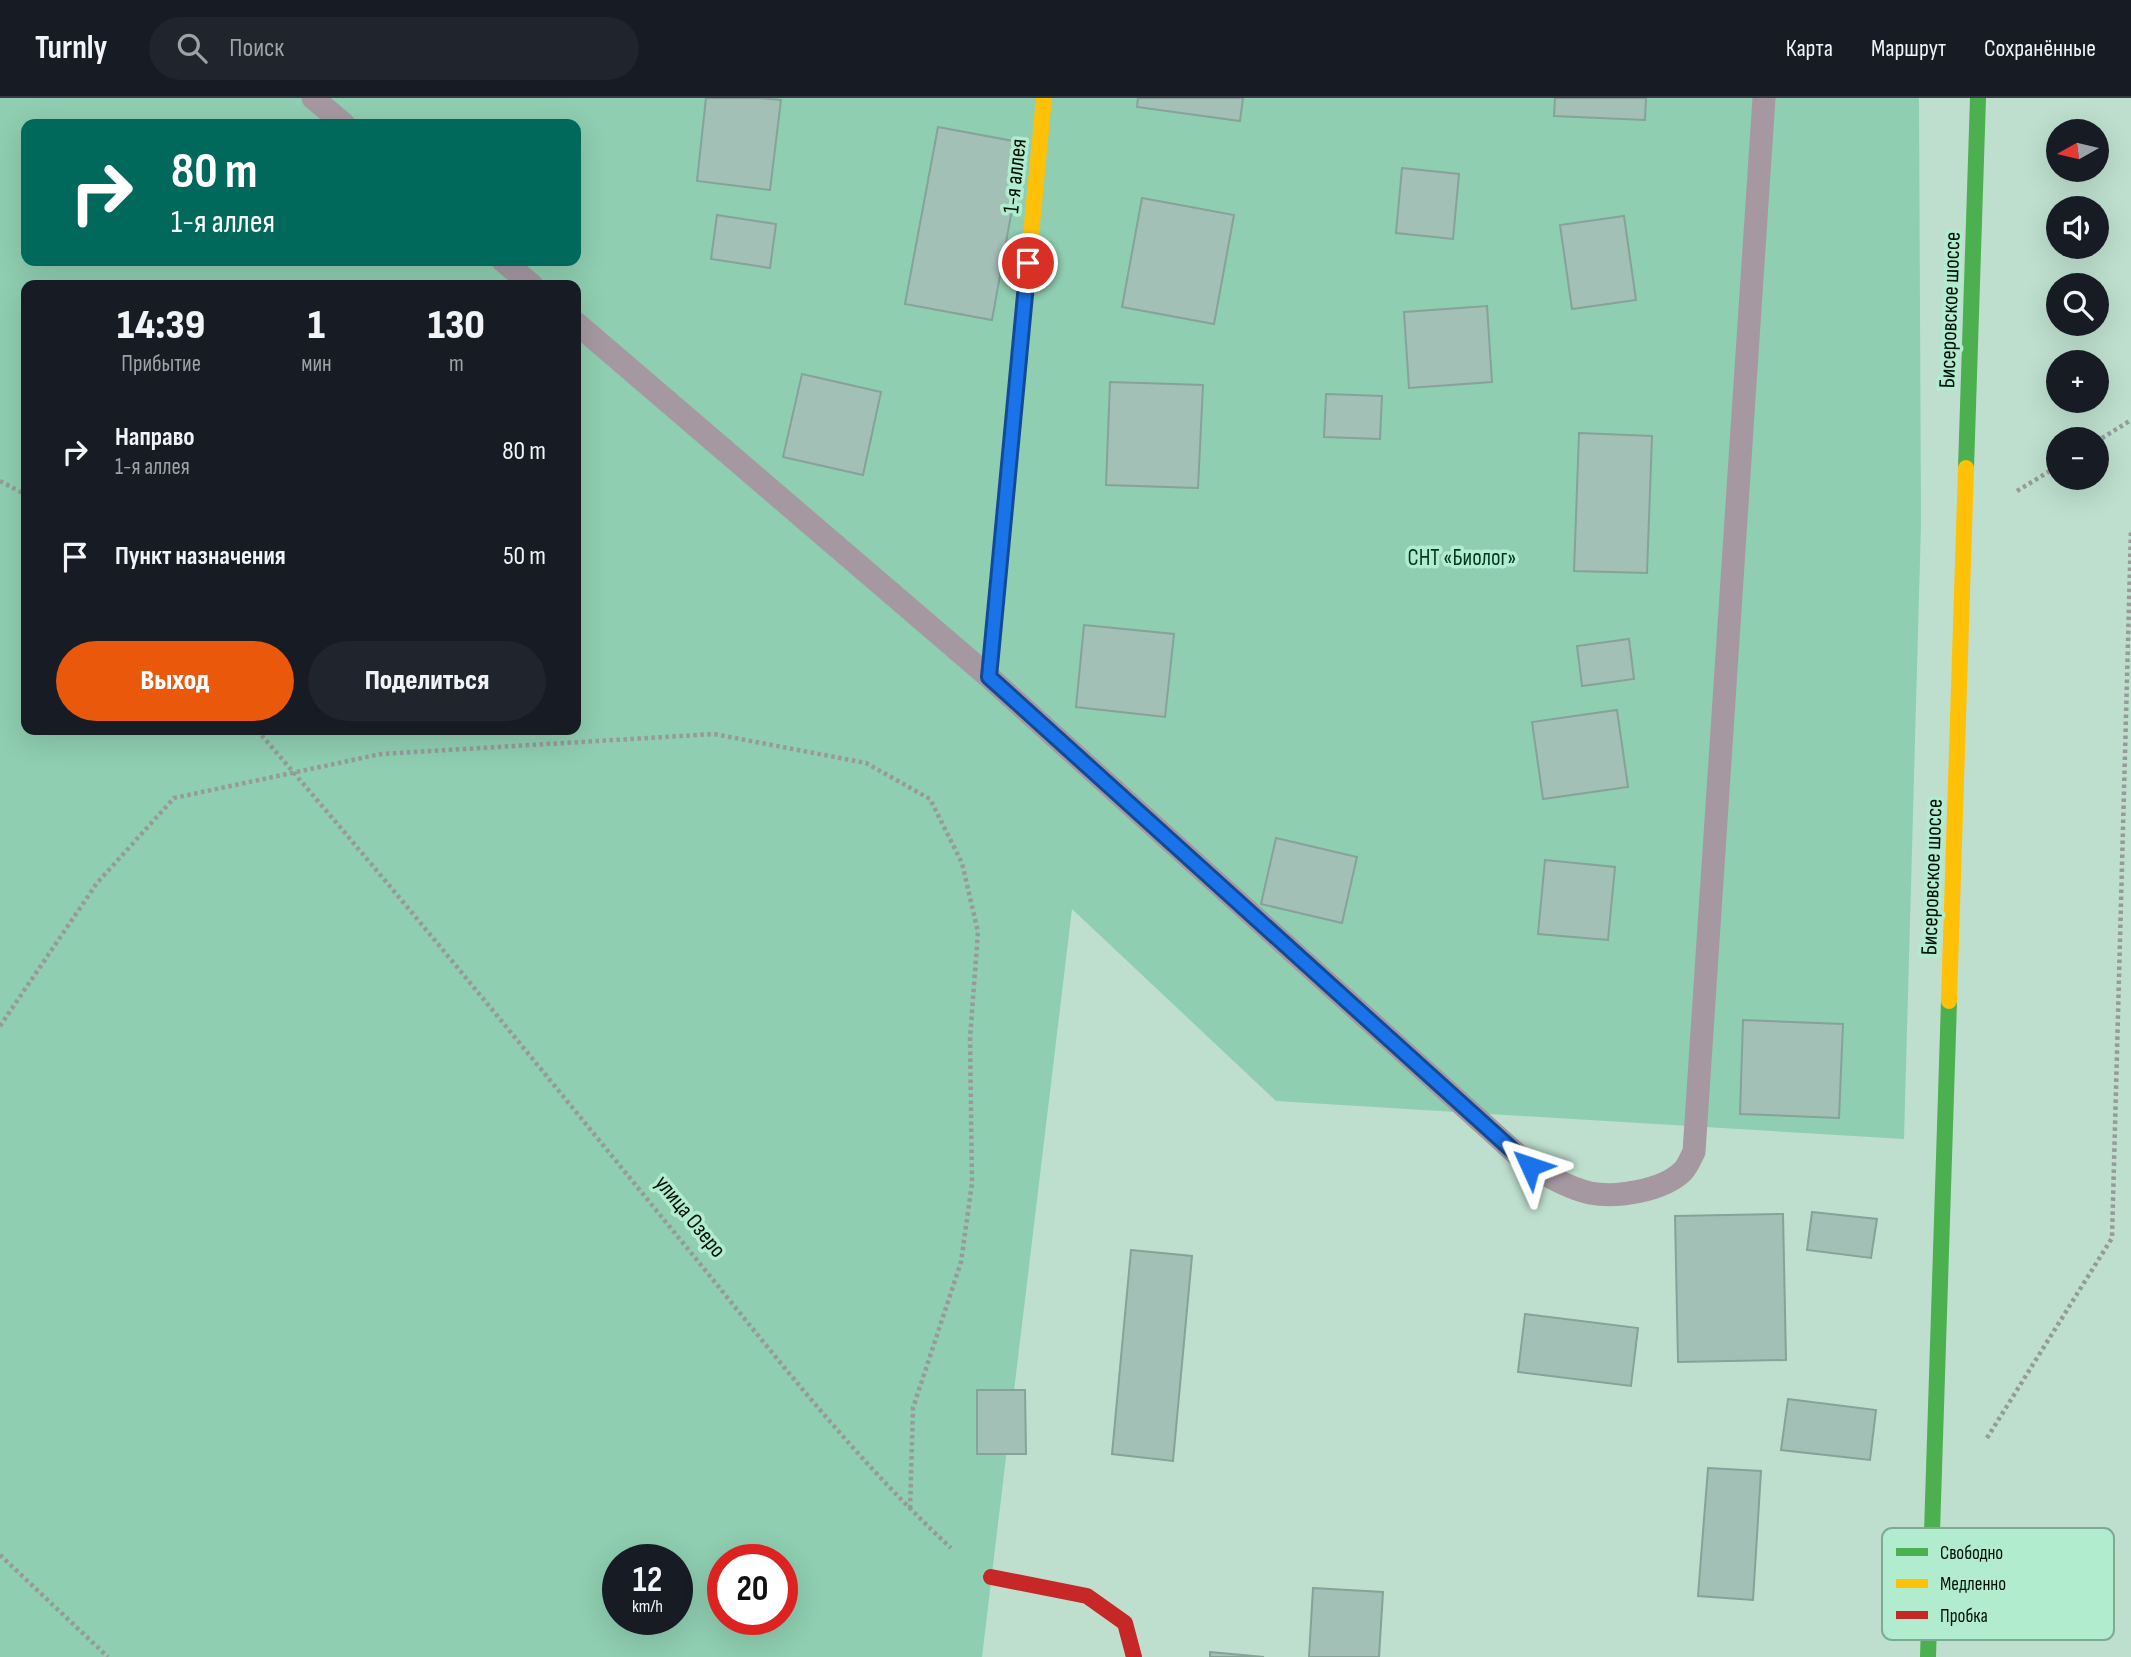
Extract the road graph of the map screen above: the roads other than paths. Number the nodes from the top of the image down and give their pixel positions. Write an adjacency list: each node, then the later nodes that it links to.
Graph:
1 (313, 98): 5 (lane)
2 (1044, 98): 9 (main road, 1-я аллея)
3 (1764, 98): 9 (lane)
4 (1978, 98): 10 (main road, Бисеровское шоссе)
5 (338, 119)
6 (509, 266): 7 (lane)
7 (526, 280)
8 (581, 327): 9 (lane)
9 (989, 677)
10 (1932, 1528)
11 (991, 1577): 12 (main road)
12 (1134, 1657)

